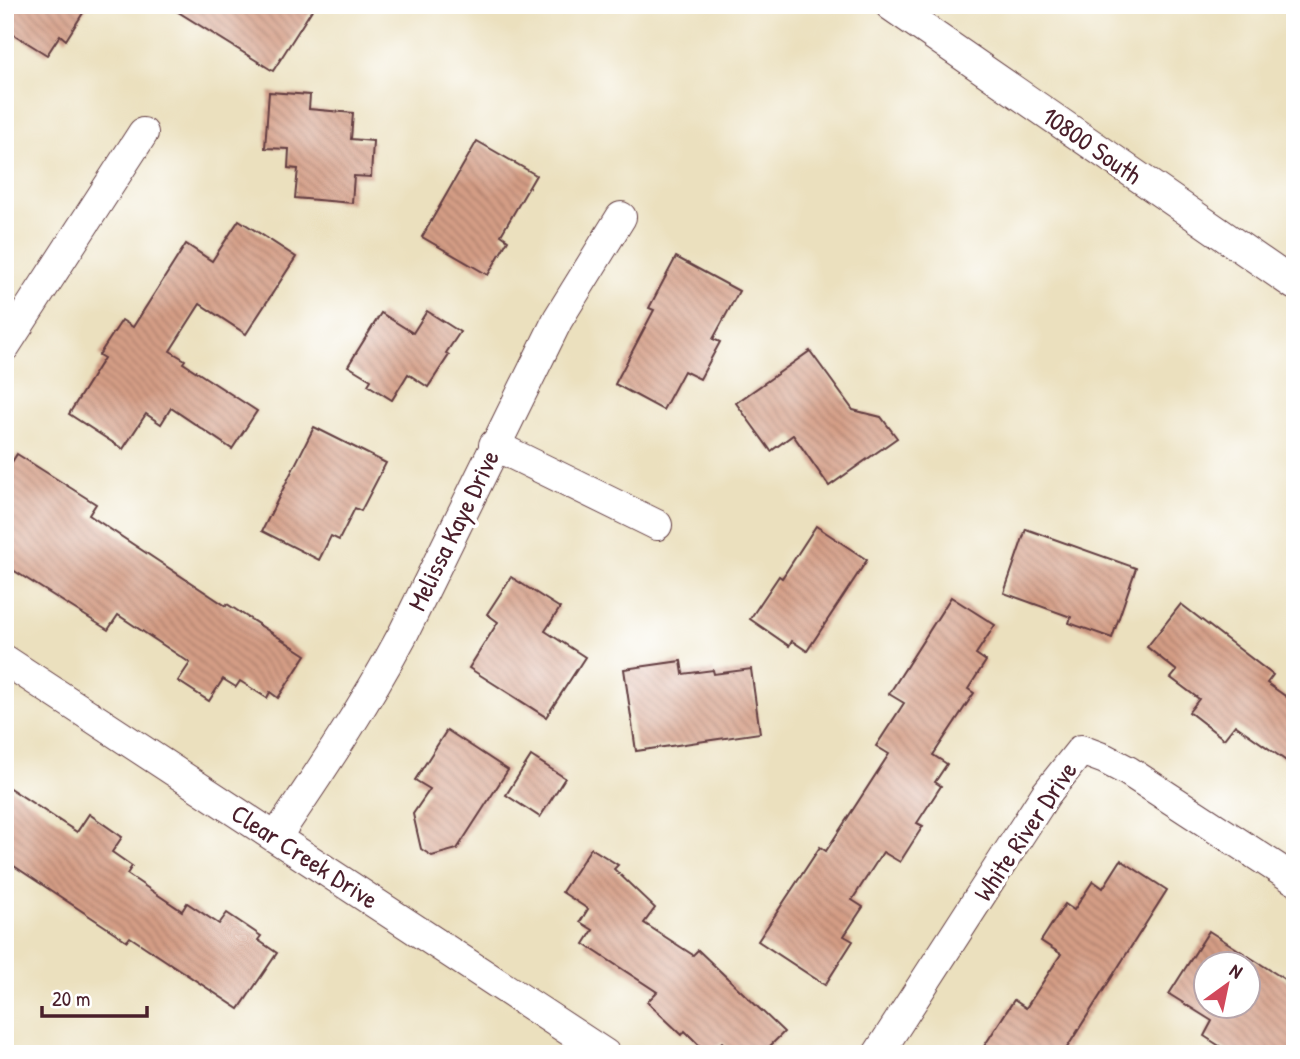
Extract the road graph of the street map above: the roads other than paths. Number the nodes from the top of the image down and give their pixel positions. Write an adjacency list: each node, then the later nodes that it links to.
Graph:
1 (890, 5): 4 (street, 10800 South)
2 (143, 133): 5 (street)
3 (621, 217): 6 (street, Melissa Kaye Drive)
4 (1295, 285)
5 (5, 346)
6 (494, 445): 7 (street); 9 (street, Melissa Kaye Drive)
7 (657, 524)
8 (5, 660): 9 (street, Clear Creek Drive)
9 (276, 837): 11 (street, Clear Creek Drive)
10 (1295, 880): 12 (street, White River Drive)
11 (605, 1054)
12 (878, 1054)

